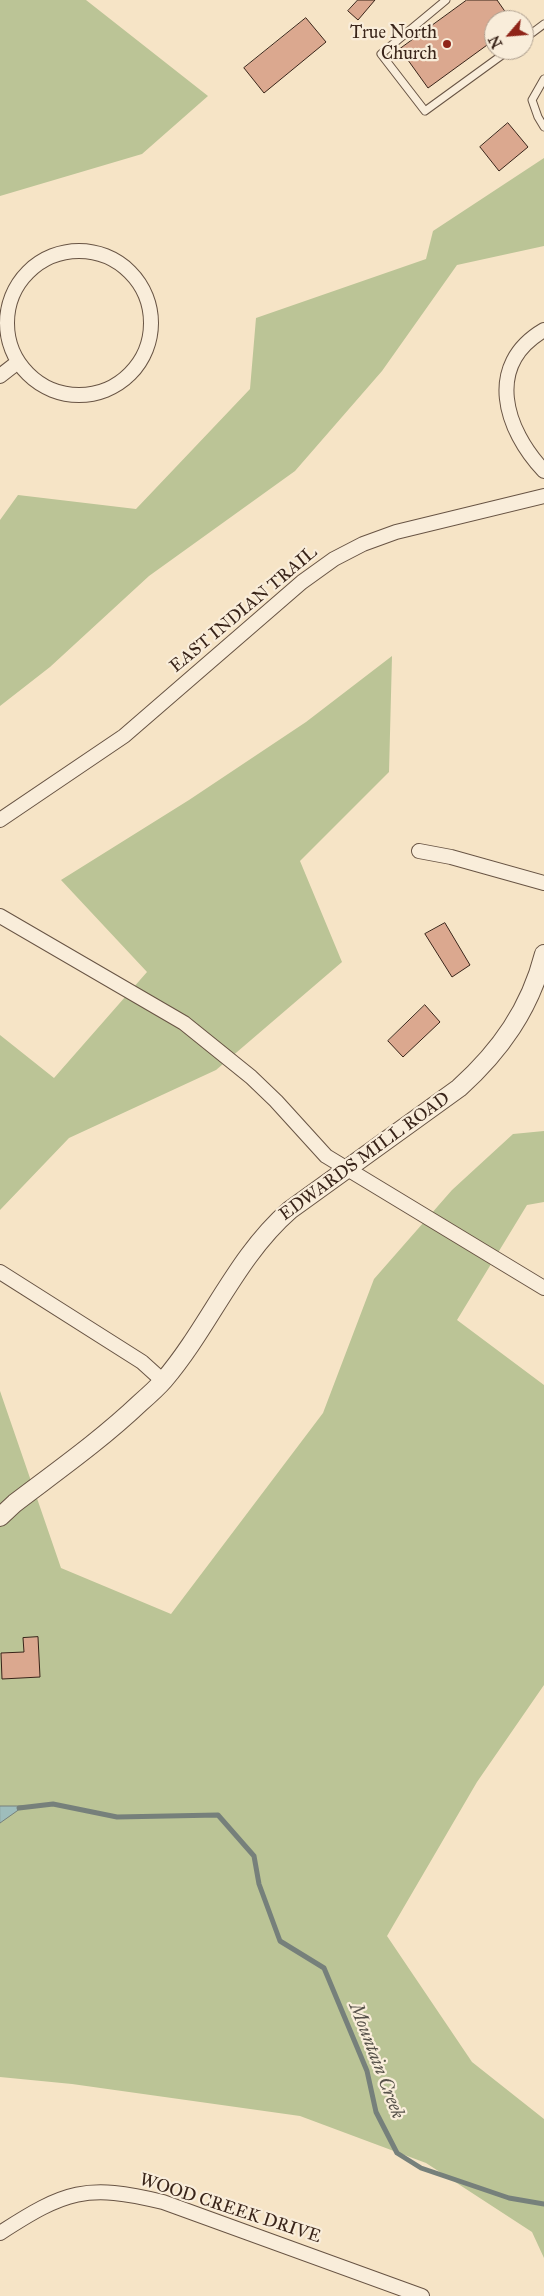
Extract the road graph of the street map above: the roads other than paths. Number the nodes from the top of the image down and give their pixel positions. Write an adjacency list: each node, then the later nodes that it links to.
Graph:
1 (446, 0): 2 (lane)
2 (494, 60)
3 (544, 79): 4 (lane)
4 (544, 127)
5 (544, 330): 8 (street)
6 (18, 362): 6 (street); 7 (street)
7 (0, 376)
8 (544, 471)
9 (544, 496): 10 (street, EAST INDIAN TRAIL)
10 (0, 820)
11 (419, 851): 12 (street)
12 (544, 883)
13 (0, 916): 15 (street)
14 (544, 954): 15 (street, EDWARDS MILL ROAD)
15 (346, 1169): 17 (street); 18 (street, EDWARDS MILL ROAD)
16 (0, 1272): 18 (street)
17 (544, 1288)
18 (164, 1381): 19 (street, EDWARDS MILL ROAD)
19 (0, 1517)
20 (0, 2233): 21 (street, WOOD CREEK DRIVE)
21 (422, 2296)

